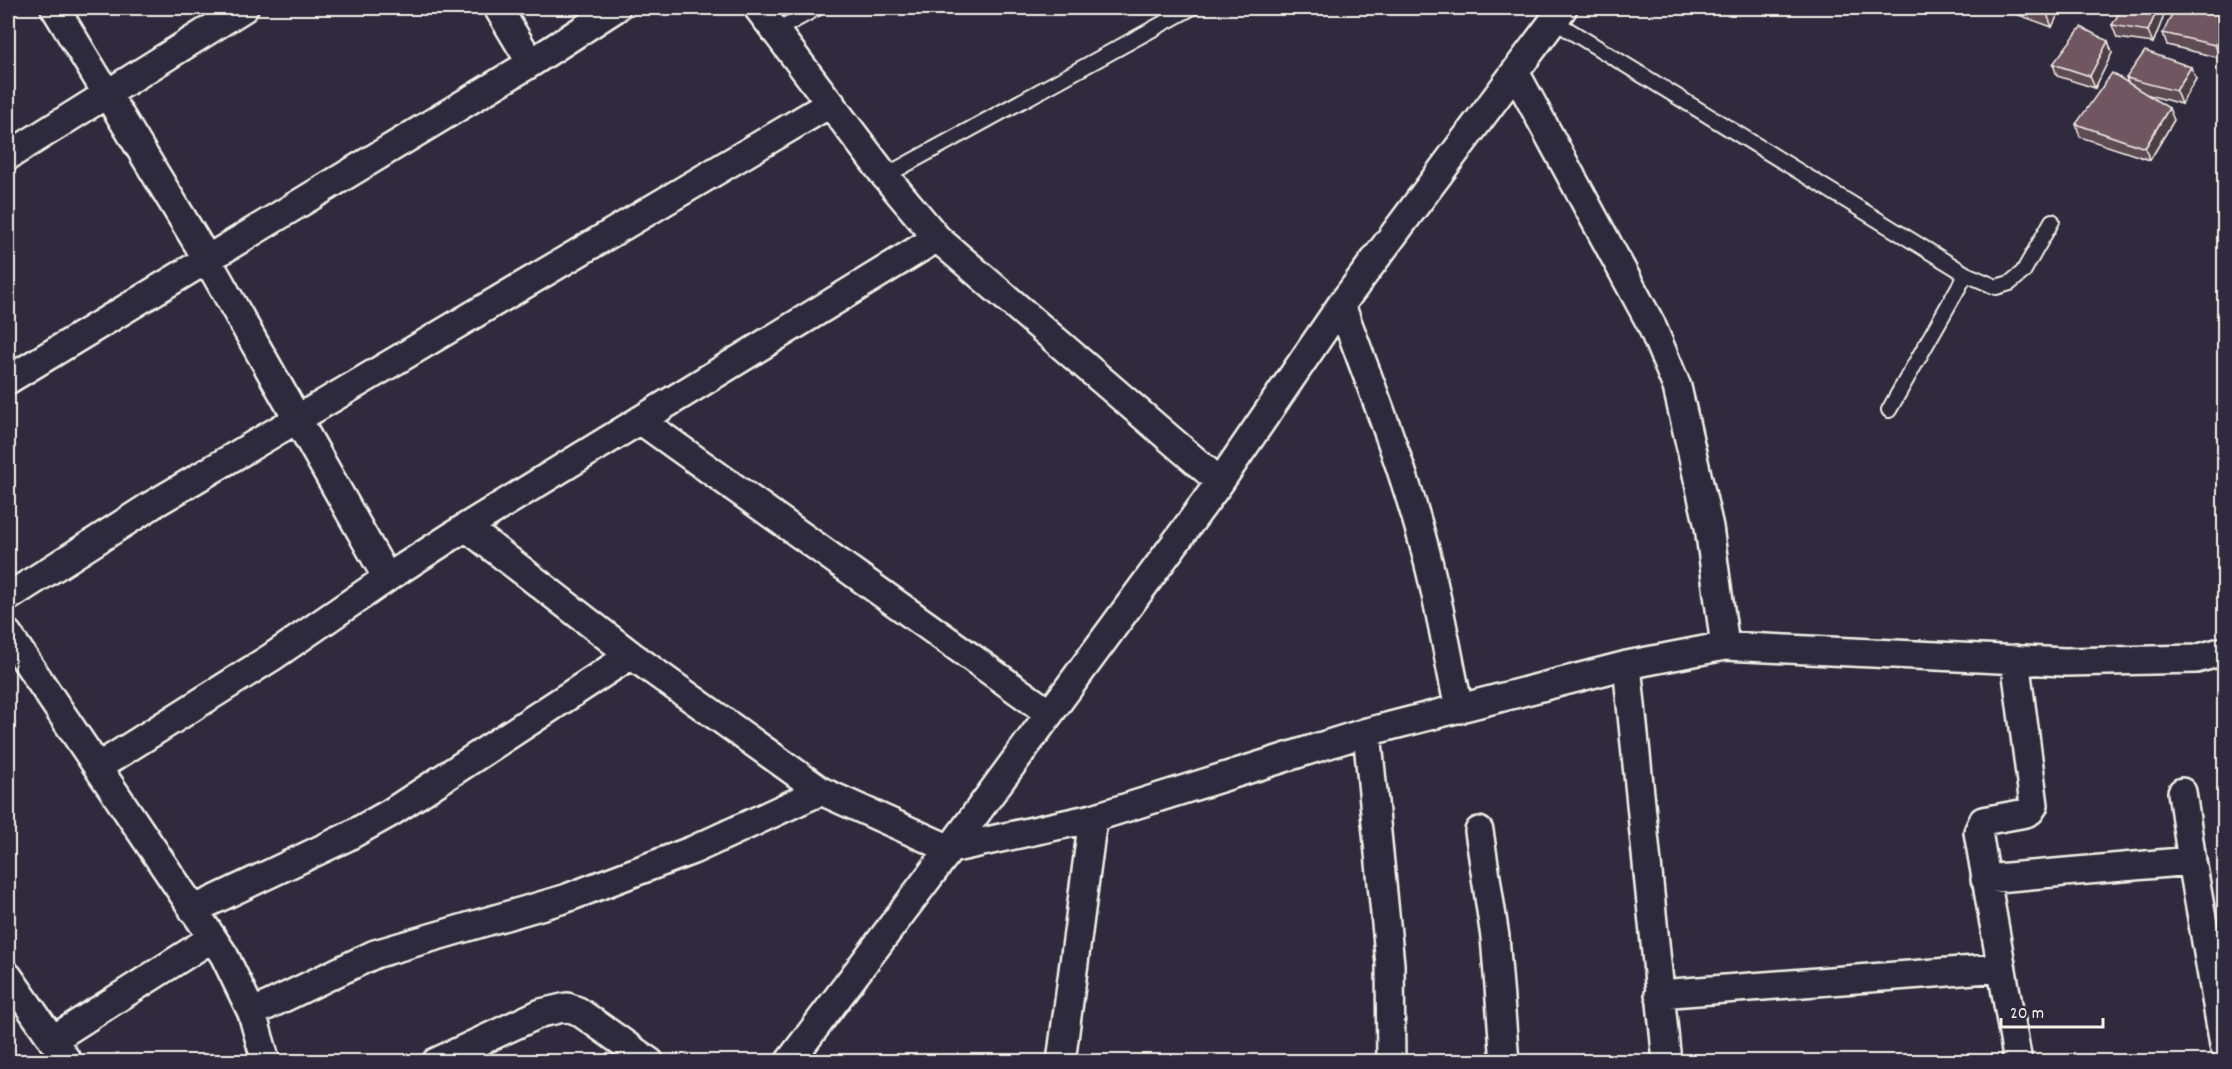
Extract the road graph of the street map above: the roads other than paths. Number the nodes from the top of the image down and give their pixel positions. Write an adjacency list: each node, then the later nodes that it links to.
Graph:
1 (55, 8): 12 (street)
2 (244, 8): 12 (street)
3 (498, 8): 10 (street)
4 (616, 8): 10 (street)
5 (758, 8): 9 (street)
6 (817, 8): 9 (lane)
7 (1191, 8): 15 (lane)
8 (1559, 14): 11 (street); 19 (lane)
9 (775, 31): 13 (street)
10 (531, 63): 18 (street)
11 (1515, 72): 20 (street); 30 (street)
12 (107, 92): 14 (street); 18 (street)
13 (831, 103): 15 (street); 23 (street)
14 (8, 156)
15 (885, 176): 17 (street)
16 (2052, 221): 19 (lane)
17 (937, 238): 24 (street); 25 (street)
18 (207, 259): 21 (street); 23 (street)
19 (1966, 274): 22 (lane)
20 (1341, 305): 25 (street); 35 (street)
21 (8, 380)
22 (1889, 410)
23 (298, 418): 27 (street); 28 (street)
24 (640, 420): 26 (street); 36 (street)
25 (1220, 482): 36 (street)
26 (466, 527): 27 (street); 32 (street)
27 (387, 578): 38 (street)
28 (8, 597)
29 (8, 634): 38 (street)
30 (1725, 646): 33 (street); 34 (street)
31 (2224, 651): 33 (street)
32 (631, 654): 39 (street); 46 (street)
33 (2015, 659): 45 (street)
34 (1627, 665): 35 (street); 50 (street)
35 (1459, 709): 37 (street)
36 (1049, 713): 43 (street)
37 (1367, 732): 41 (street); 60 (street)
38 (98, 767): 46 (street)
39 (821, 791): 43 (street); 51 (street)
40 (2182, 792): 44 (street)
41 (1093, 818): 43 (street); 59 (street)
42 (1479, 831): 61 (street)
43 (950, 849): 58 (street)
44 (2192, 861): 45 (street); 53 (street)
45 (1985, 879): 48 (street)
46 (193, 910): 47 (street)
47 (212, 938): 51 (street); 52 (street)
48 (2001, 968): 50 (street); 63 (street)
49 (8, 976): 52 (street)
50 (1659, 994): 62 (street)
51 (252, 1013): 55 (street)
52 (52, 1040): 54 (street)
53 (2224, 1045)
54 (68, 1062)
55 (266, 1062)
56 (436, 1062): 57 (street)
57 (650, 1062)
58 (789, 1062)
59 (1061, 1062)
60 (1391, 1062)
61 (1505, 1062)
62 (1667, 1062)
63 (2018, 1062)

